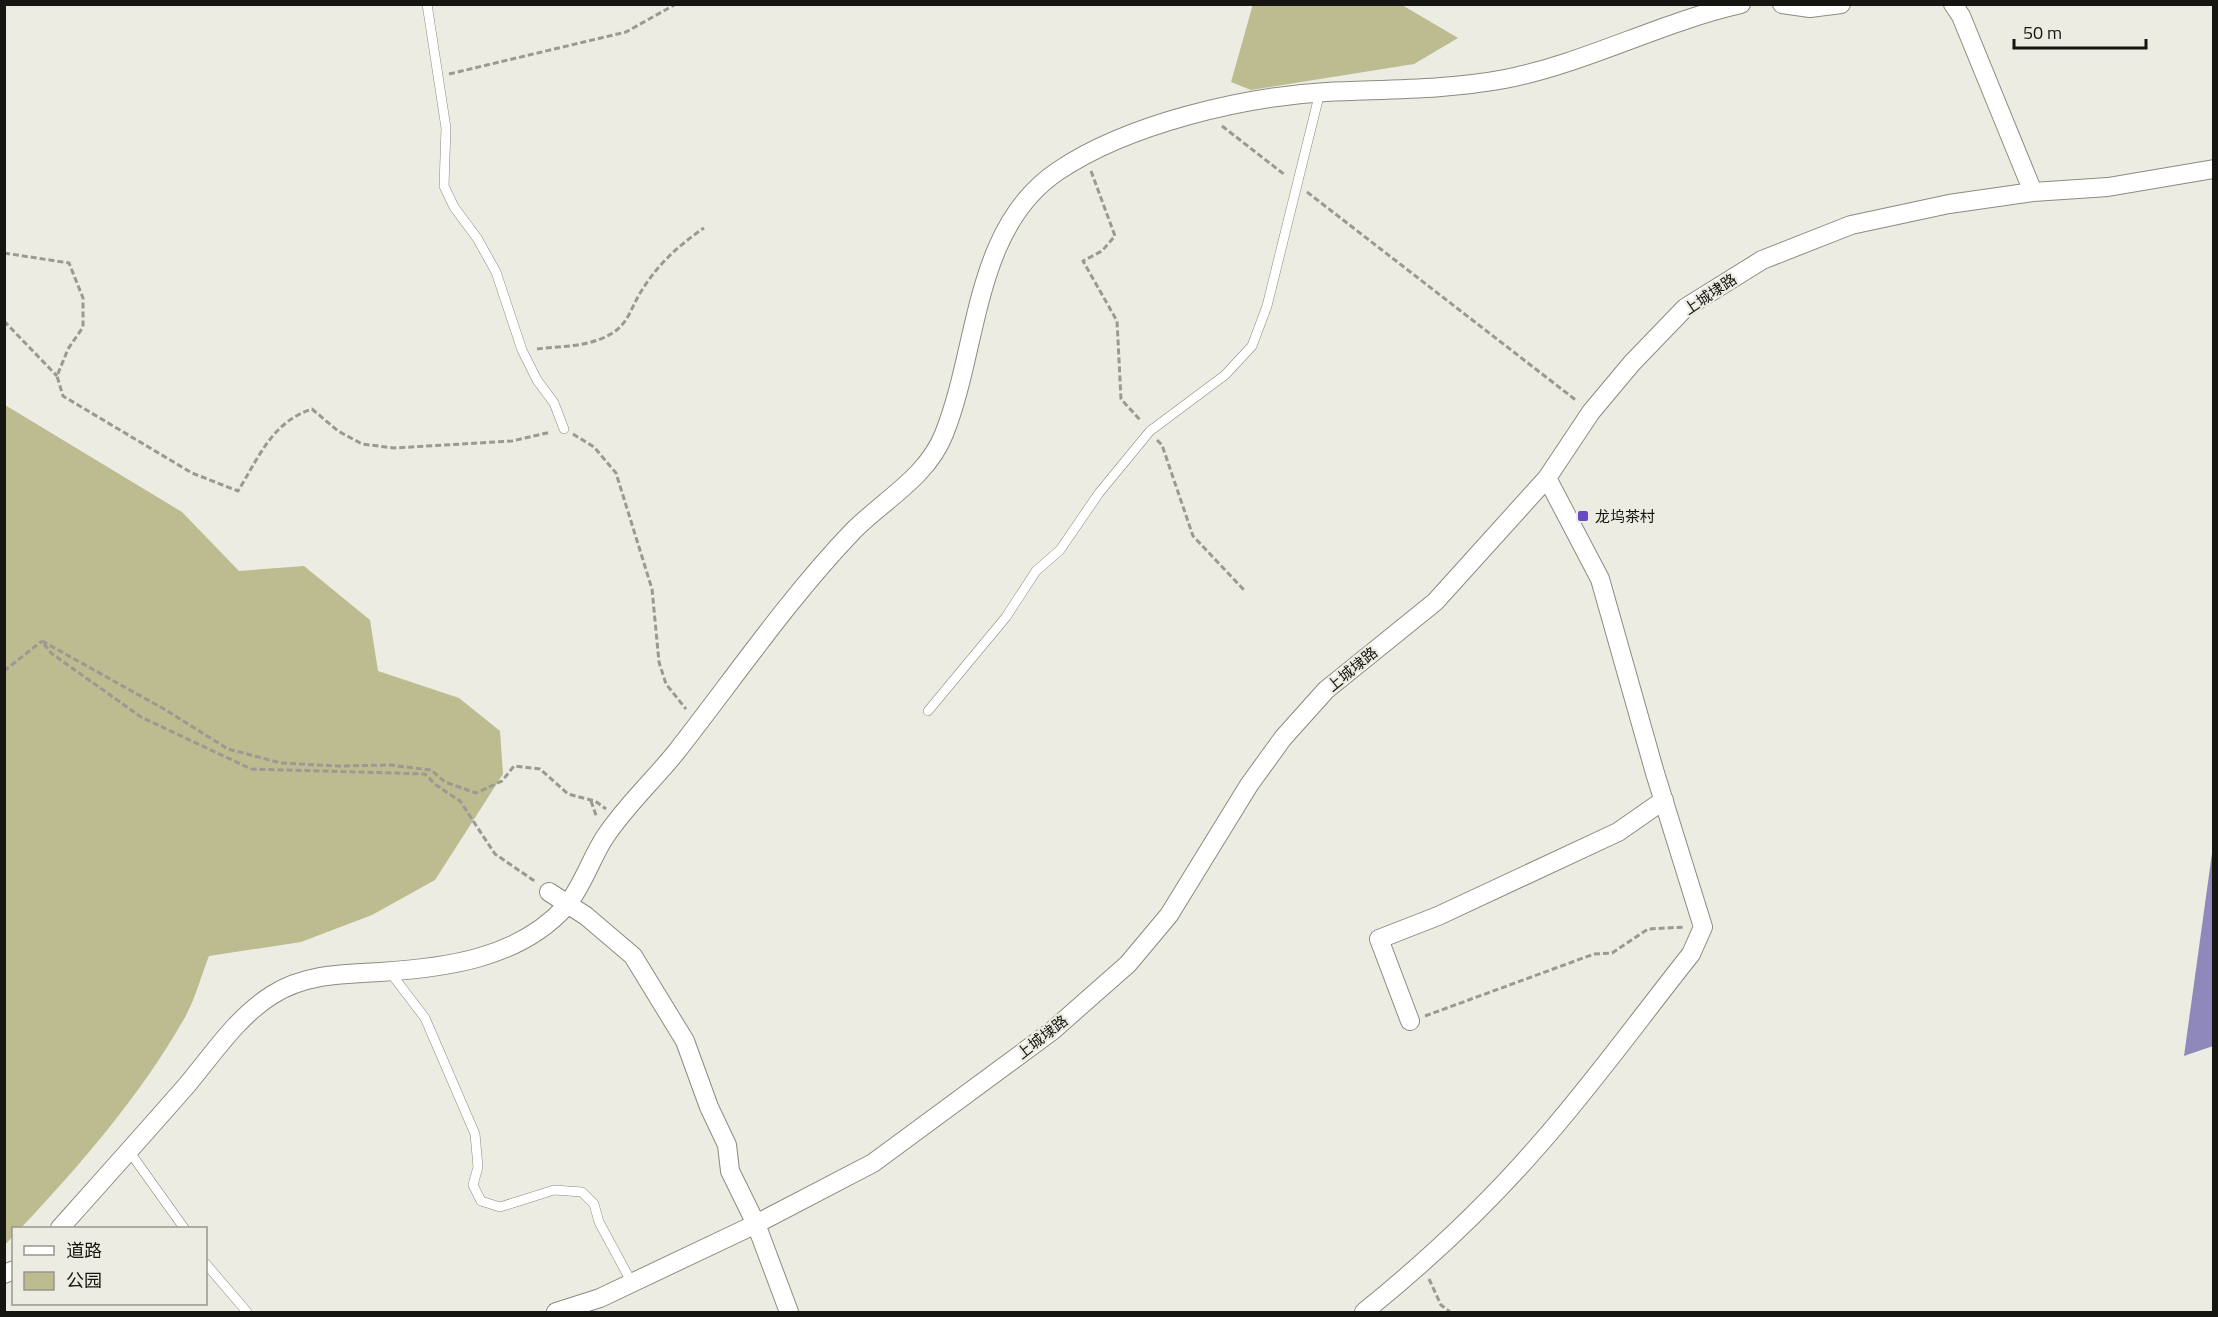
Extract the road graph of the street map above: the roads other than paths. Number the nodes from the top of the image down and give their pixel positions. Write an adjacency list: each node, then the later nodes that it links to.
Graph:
1 (427, 4): 9 (lane)
2 (1742, 4): 6 (street)
3 (1782, 4): 4 (street)
4 (1841, 4)
5 (1953, 4): 8 (street)
6 (1320, 92): 11 (lane); 14 (street)
7 (2214, 169): 8 (street, 上城埭路)
8 (2033, 192): 10 (street, 上城埭路)
9 (564, 429)
10 (1547, 478): 12 (street); 18 (street, 上城埭路)
11 (928, 711)
12 (1664, 800): 16 (street); 26 (street)
13 (549, 892): 14 (street)
14 (568, 904): 15 (street); 18 (street)
15 (390, 972): 17 (street); 22 (lane)
16 (1410, 1022)
17 (129, 1151): 19 (street); 20 (lane)
18 (756, 1224): 22 (street, 上城埭路); 25 (street)
19 (61, 1227)
20 (183, 1227)
21 (207, 1265): 23 (lane)
22 (632, 1283): 24 (street, 上城埭路)
23 (247, 1312)
24 (556, 1312)
25 (789, 1312)
26 (1364, 1312)

